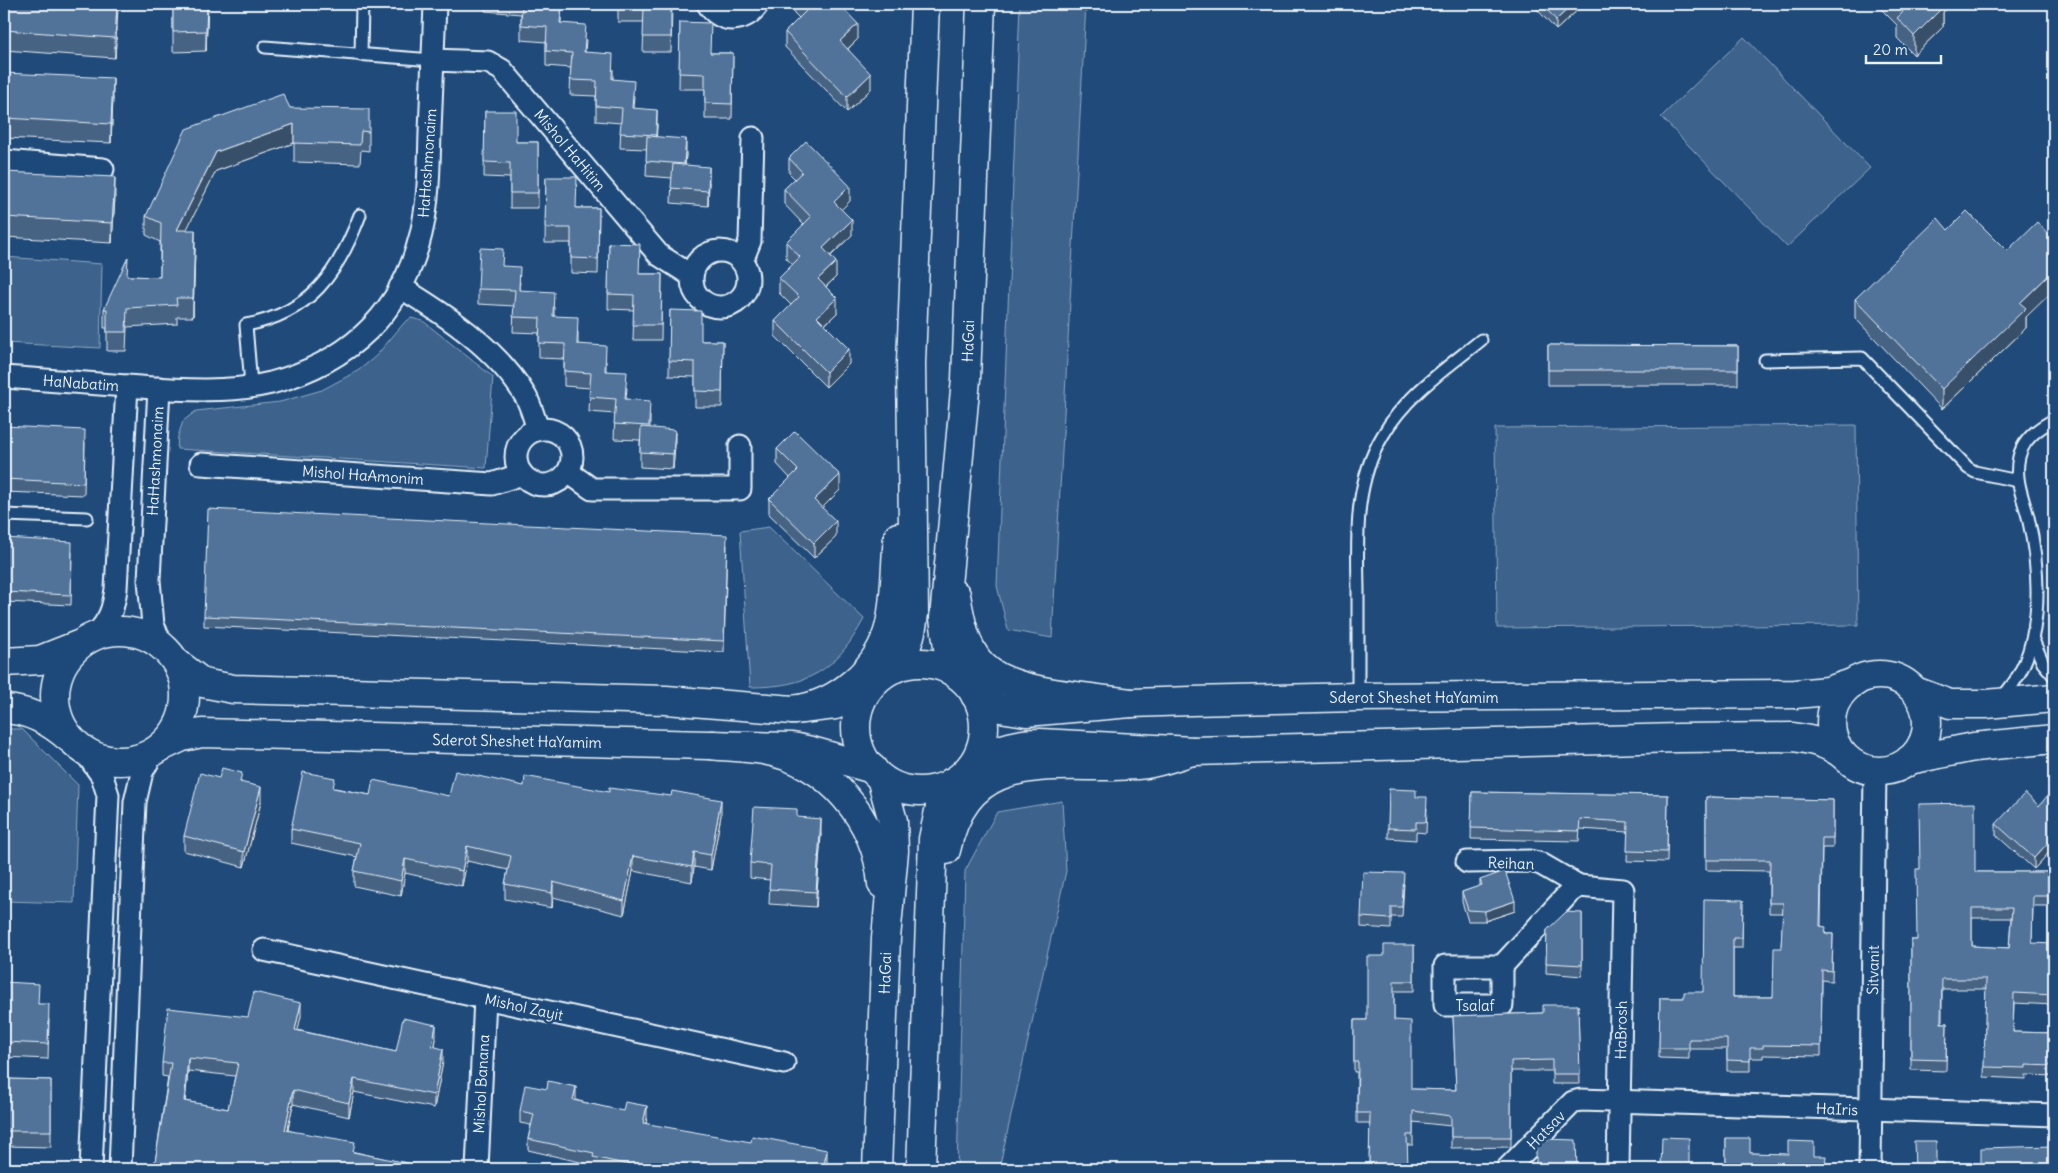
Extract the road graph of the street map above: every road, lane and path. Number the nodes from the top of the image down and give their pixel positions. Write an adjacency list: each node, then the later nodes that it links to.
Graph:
1 (362, 4): 8 (lane)
2 (435, 4): 9 (street, HaHashmonaim)
3 (708, 4): 4 (street)
4 (758, 4)
5 (925, 4): 19 (main road)
6 (981, 4): 30 (main road, HaGai)
7 (264, 47): 8 (lane)
8 (361, 55): 9 (lane)
9 (433, 60): 15 (street, Mishol HaHitim); 16 (street, HaHashmonaim)
10 (753, 138): 14 (street)
11 (4, 161): 12 (street)
12 (103, 168)
13 (360, 215): 21 (lane)
14 (742, 261): 15 (street); 15 (street)
15 (692, 276)
16 (400, 287): 21 (street, HaHashmonaim); 25 (street)
17 (1481, 340): 44 (lane)
18 (1765, 360): 31 (lane)
19 (911, 363): 38 (main road); 49 (main road)
20 (4, 377): 22 (street, HaNabatim)
21 (251, 385): 23 (street, HaHashmonaim)
22 (127, 386): 23 (street, HaNabatim); 34 (street)
23 (159, 388): 36 (street, HaHashmonaim)
24 (2054, 420): 31 (lane)
25 (538, 429): 28 (street); 29 (street)
26 (740, 446): 28 (street)
27 (201, 464): 29 (street, Mishol HaAmonim)
28 (568, 472): 29 (street)
29 (522, 474)
30 (957, 476): 41 (main road, HaGai); 46 (main road)
31 (2018, 481): 35 (lane)
32 (4, 515): 33 (lane)
33 (87, 518)
34 (87, 640): 36 (main road); 37 (main road); 51 (main road)
35 (2033, 640): 39 (lane); 47 (lane)
36 (170, 655): 49 (main road); 53 (main road)
37 (4, 662)
38 (895, 668): 41 (main road); 42 (main road)
39 (2054, 676)
40 (1855, 682): 43 (main road); 44 (main road, Sderot Sheshet HaYamim); 55 (main road)
41 (967, 685): 46 (main road); 59 (main road)
42 (869, 688): 49 (main road); 58 (main road)
43 (1914, 691): 47 (main road); 56 (main road)
44 (1358, 697): 46 (main road, Sderot Sheshet HaYamim)
45 (2054, 698): 47 (main road)
46 (1049, 700)
47 (1995, 703)
48 (4, 709): 51 (main road)
49 (793, 710)
50 (2054, 739): 56 (main road)
51 (77, 745): 53 (main road); 71 (street)
52 (712, 746): 53 (main road, Sderot Sheshet HaYamim); 58 (main road, Sderot Sheshet HaYamim); 62 (main road)
53 (157, 750): 72 (street)
54 (1051, 755): 55 (main road); 59 (main road); 63 (main road)
55 (1844, 755): 57 (main road)
56 (1909, 760): 57 (main road)
57 (1876, 771): 69 (street, Sitvanit)
58 (877, 774): 59 (main road); 62 (main road, HaGai)
59 (962, 774): 63 (main road)
60 (1467, 862): 61 (street, Reihan)
61 (1579, 886): 65 (street); 68 (street, HaBrosh)
62 (886, 938): 74 (main road, HaGai)
63 (930, 942): 75 (main road)
64 (264, 950): 66 (street, Mishol Zayit)
65 (1502, 966)
66 (485, 998): 67 (street, Mishol Zayit); 73 (street, Mishol Banana)
67 (784, 1063)
68 (1620, 1102): 69 (street, HaIris); 76 (street, Hatsav); 77 (street, HaBrosh)
69 (1870, 1110): 70 (street, HaIris); 78 (street, Sitvanit)
70 (2054, 1115)
71 (91, 1169)
72 (120, 1169)
73 (477, 1169)
74 (877, 1169)
75 (921, 1169)
76 (1507, 1169)
77 (1618, 1169)
78 (1870, 1169)

